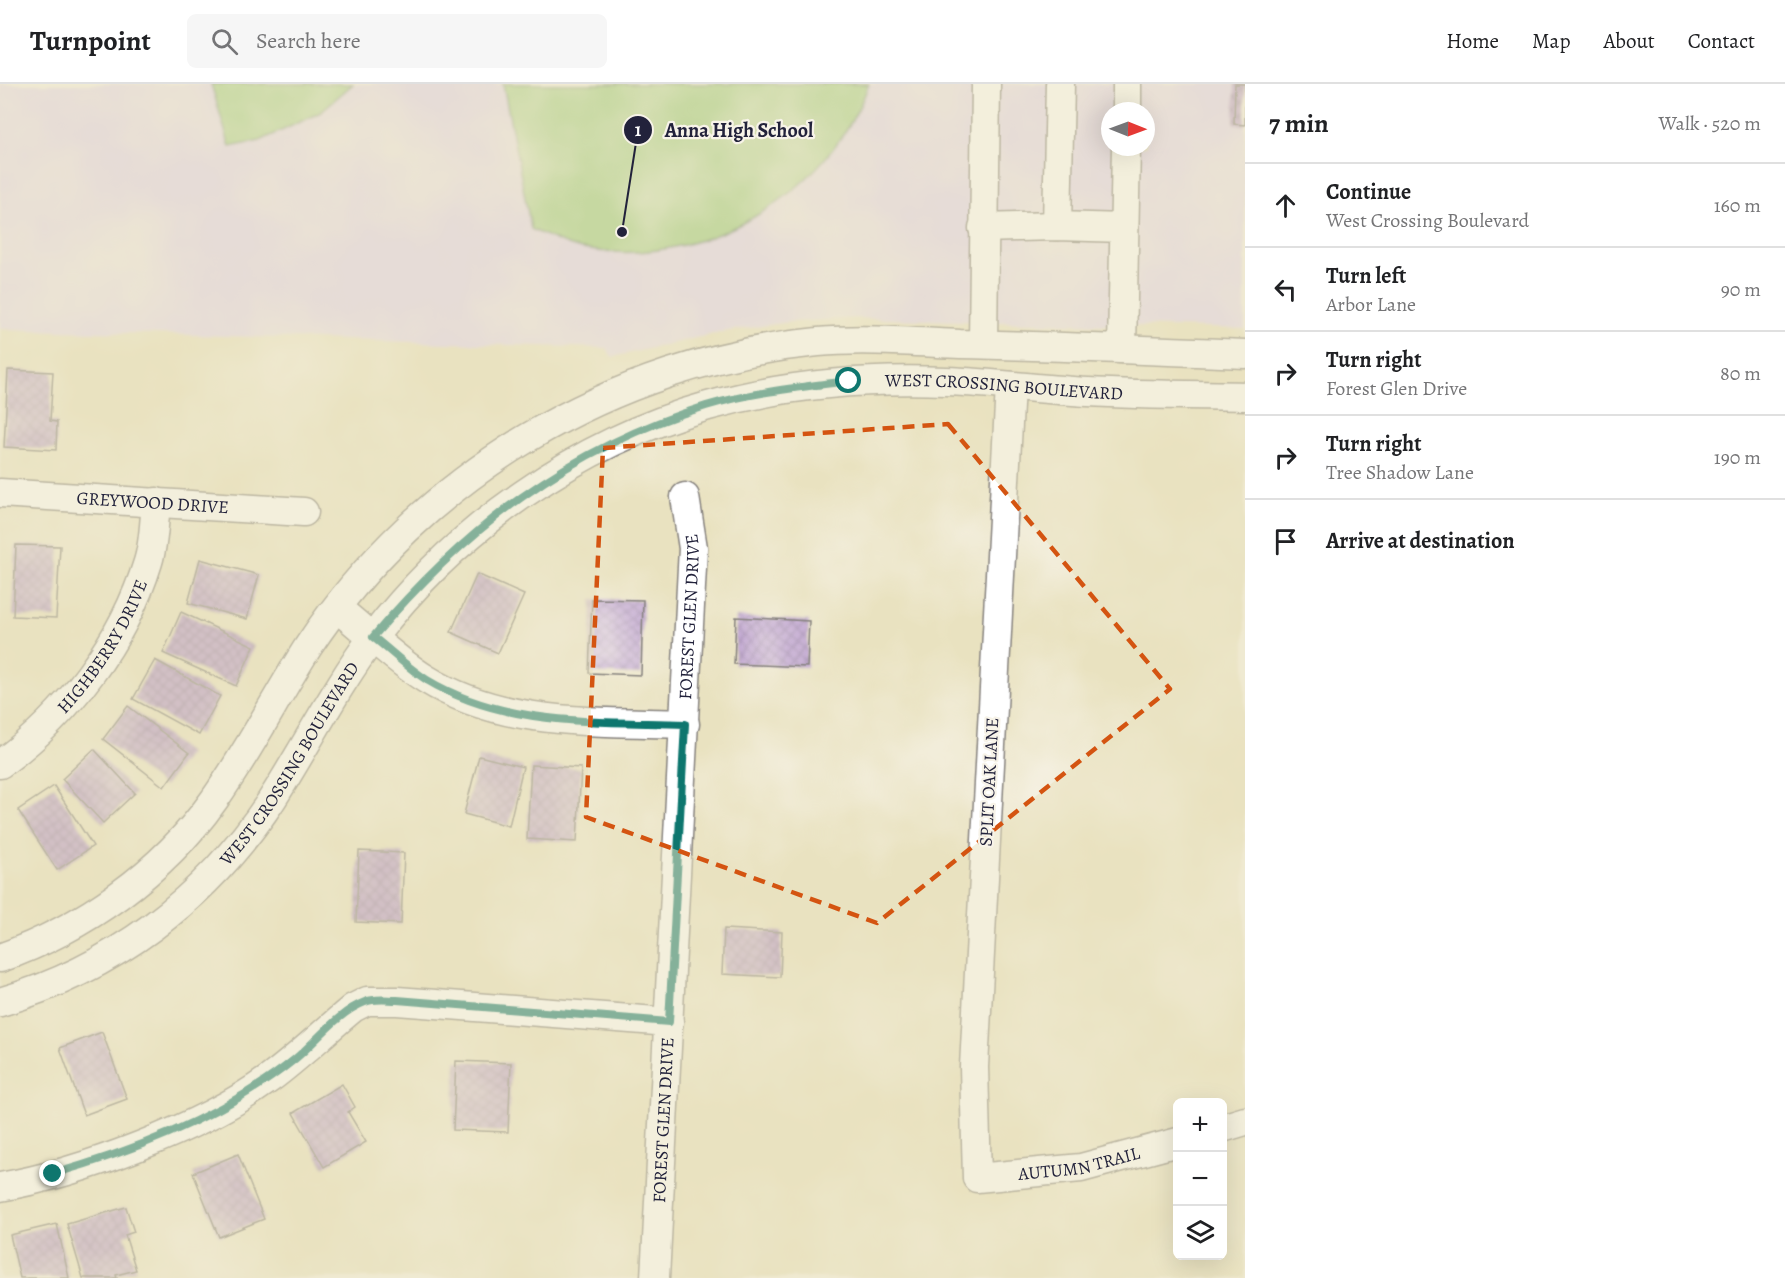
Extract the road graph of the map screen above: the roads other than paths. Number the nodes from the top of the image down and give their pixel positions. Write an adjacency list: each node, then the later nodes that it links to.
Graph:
1 (986, 84): 7 (street)
2 (1060, 84): 6 (street)
3 (1127, 84): 4 (street)
4 (1127, 102)
5 (1126, 156): 8 (street)
6 (1057, 226): 7 (street); 8 (street)
7 (983, 228): 9 (street)
8 (1124, 228): 10 (street)
9 (983, 344): 10 (street); 18 (street)
10 (1122, 349): 11 (street)
11 (1245, 354)
12 (1010, 386): 13 (street, WEST CROSSING BOULEVARD); 19 (street, WEST CROSSING BOULEVARD); 28 (street, SPLIT OAK LANE)
13 (1245, 396)
14 (0, 493): 16 (street, GREYWOOD DRIVE)
15 (685, 497): 20 (street, FOREST GLEN DRIVE)
16 (156, 502): 17 (street, GREYWOOD DRIVE); 21 (street, HIGHBERRY DRIVE)
17 (304, 512)
18 (337, 608): 19 (street); 22 (street)
19 (373, 637): 20 (street); 23 (street, WEST CROSSING BOULEVARD)
20 (685, 724): 24 (street, FOREST GLEN DRIVE)
21 (0, 764)
22 (0, 958)
23 (0, 1002)
24 (669, 1022): 29 (street); 30 (street, FOREST GLEN DRIVE)
25 (1245, 1121): 26 (street)
26 (1227, 1126)
27 (1173, 1143): 28 (street, AUTUMN TRAIL)
28 (977, 1178)
29 (0, 1187)
30 (656, 1278)

